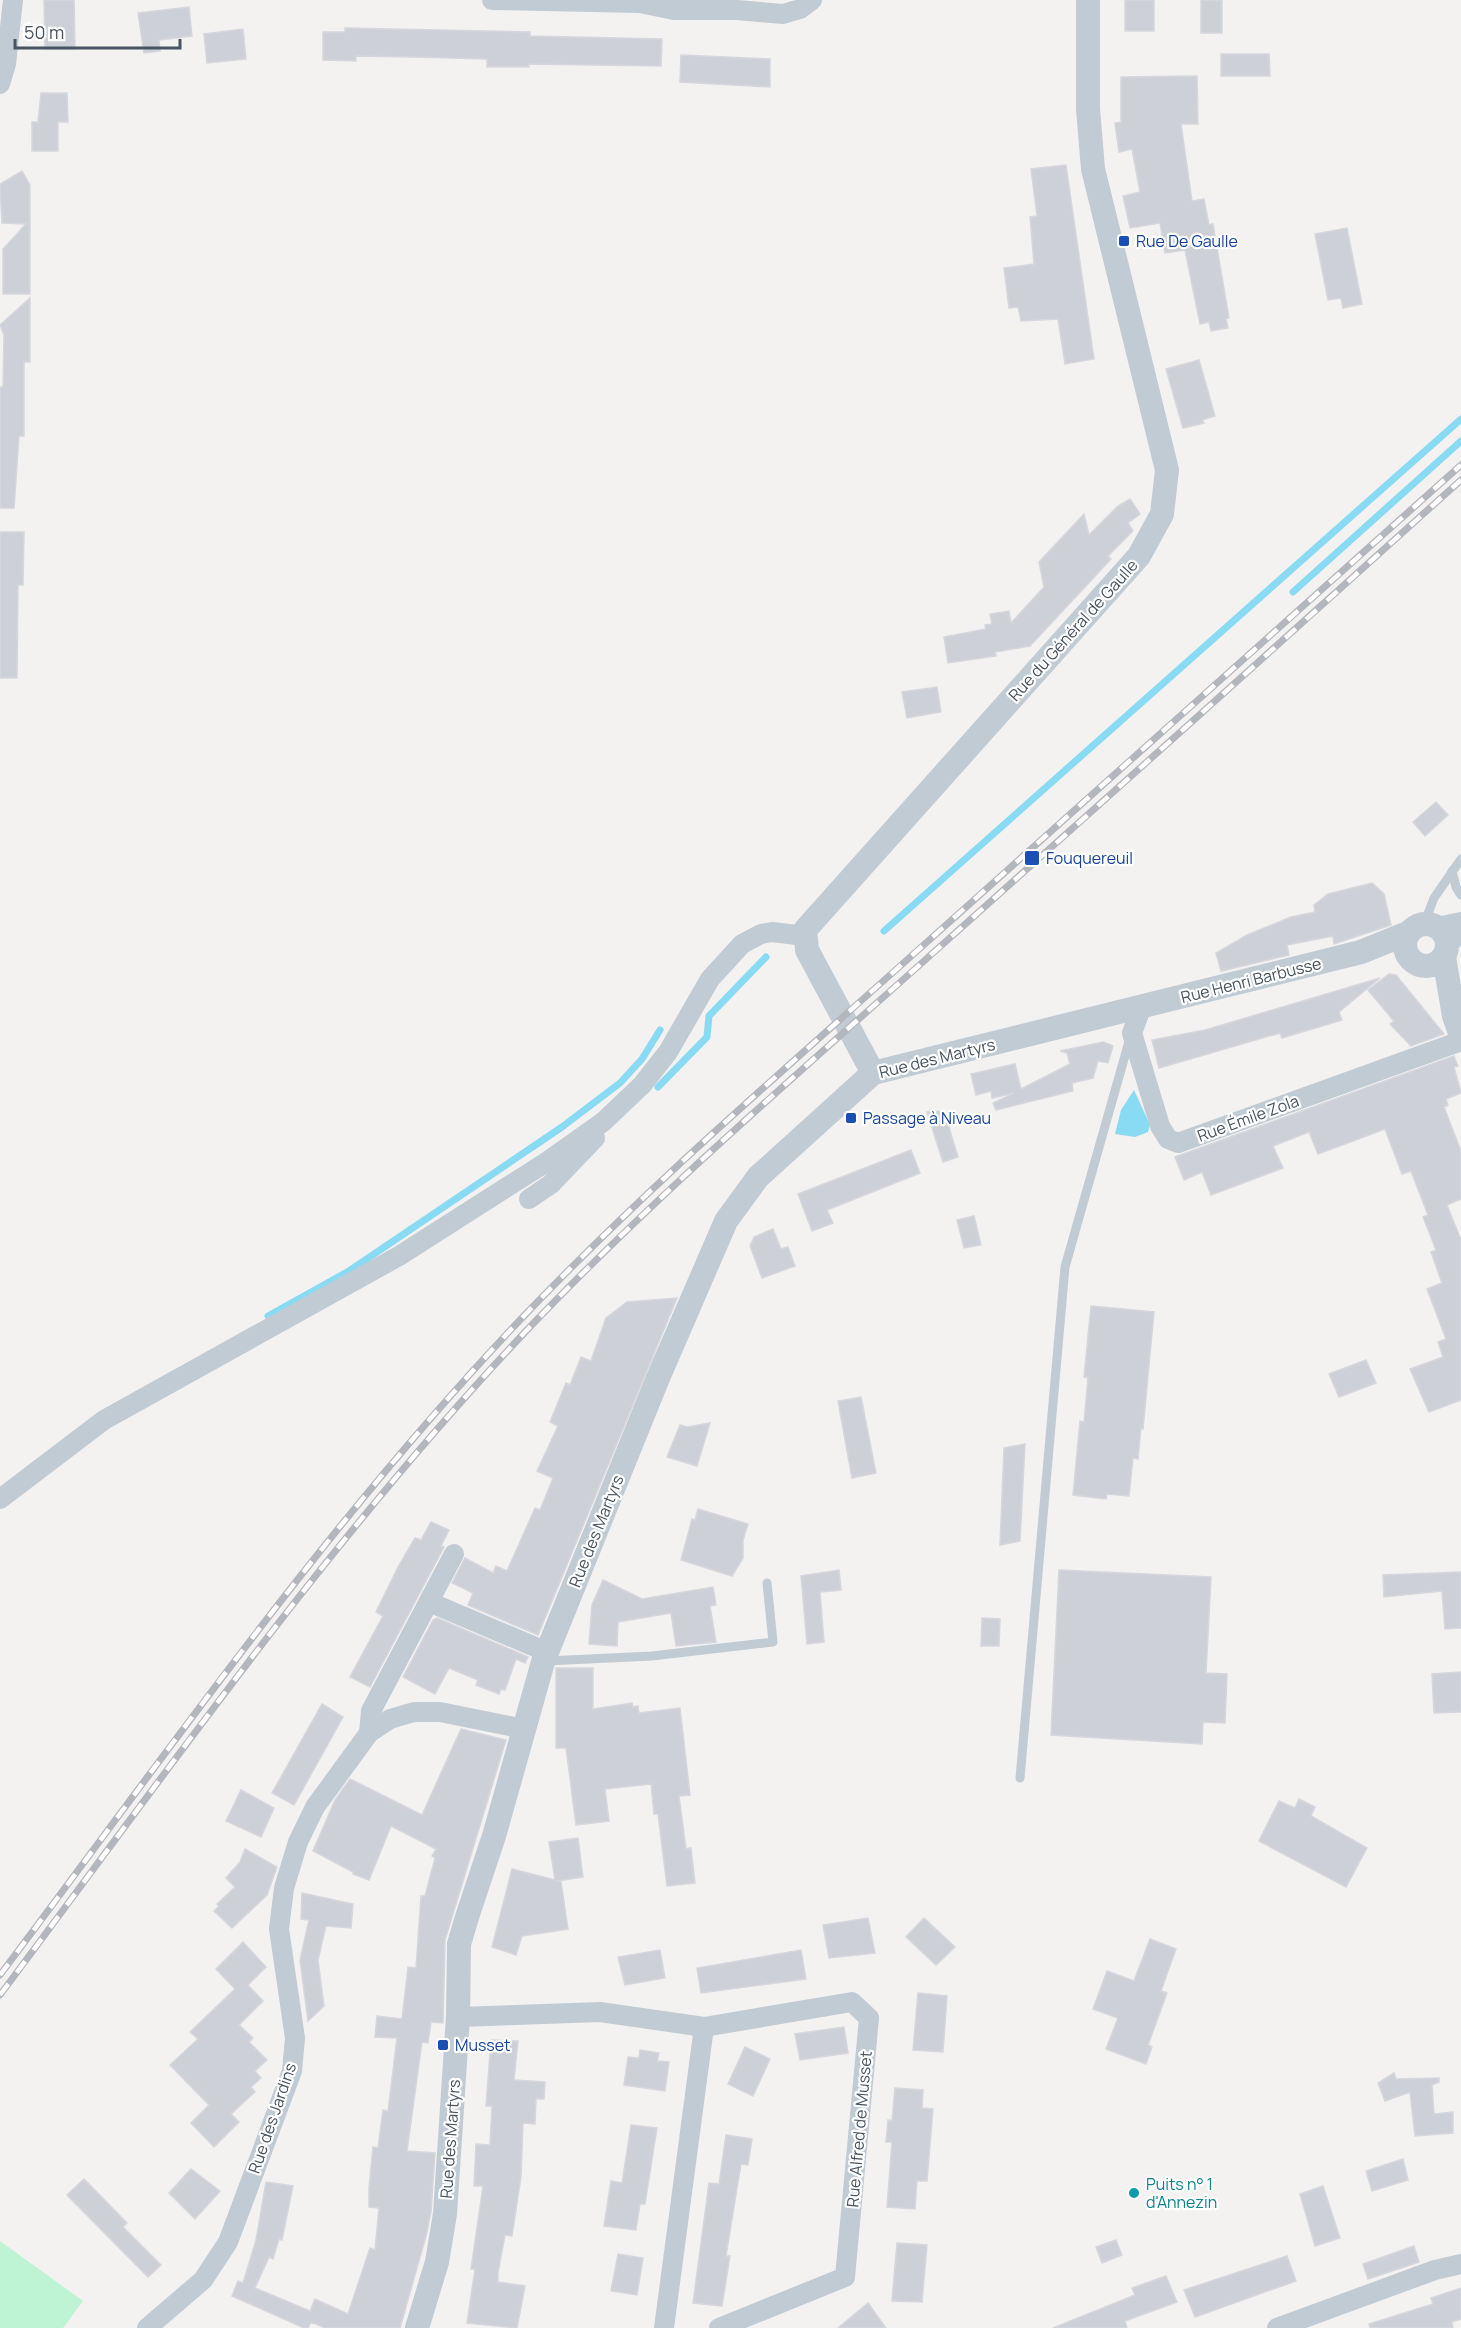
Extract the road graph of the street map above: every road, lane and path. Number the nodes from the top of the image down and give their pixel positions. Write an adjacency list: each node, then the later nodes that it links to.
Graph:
1 (13, 0): 6 (street)
2 (492, 0): 5 (street)
3 (812, 0): 5 (street)
4 (1088, 0): 11 (street, Rue du Général de Gaulle)
5 (640, 1)
6 (0, 84)
7 (1461, 859): 8 (lane)
8 (1452, 871): 9 (lane); 12 (lane)
9 (1461, 895)
10 (1461, 922): 12 (street)
11 (805, 936): 19 (street); 20 (street)
12 (1437, 936): 13 (street, Rue Henri Barbusse); 14 (street); 14 (street); 16 (street)
13 (1361, 952): 14 (street, Rue Henri Barbusse); 15 (street, Rue Henri Barbusse)
14 (1413, 962): 16 (street)
15 (1142, 1006): 17 (street); 19 (street, Rue des Martyrs)
16 (1457, 1026)
17 (1132, 1033): 18 (street, Rue Émile Zola); 29 (lane)
18 (1461, 1041)
19 (873, 1073): 26 (street, Rue des Martyrs)
20 (616, 1110): 21 (street); 22 (street)
21 (529, 1199)
22 (0, 1499)
23 (454, 1554): 25 (street)
24 (767, 1583): 26 (lane)
25 (429, 1602): 26 (street); 28 (street)
26 (545, 1657): 27 (street, Rue des Martyrs)
27 (524, 1729): 28 (street, Rue des Jardins); 30 (street, Rue des Martyrs)
28 (369, 1733): 33 (street, Rue des Jardins)
29 (1020, 1778)
30 (458, 2017): 31 (street, Rue Alfred de Musset); 34 (street, Rue des Martyrs)
31 (704, 2027): 35 (street); 36 (street, Rue Alfred de Musset)
32 (1461, 2264): 37 (street)
33 (147, 2328)
34 (417, 2328)
35 (664, 2328)
36 (719, 2328)
37 (1277, 2328)

